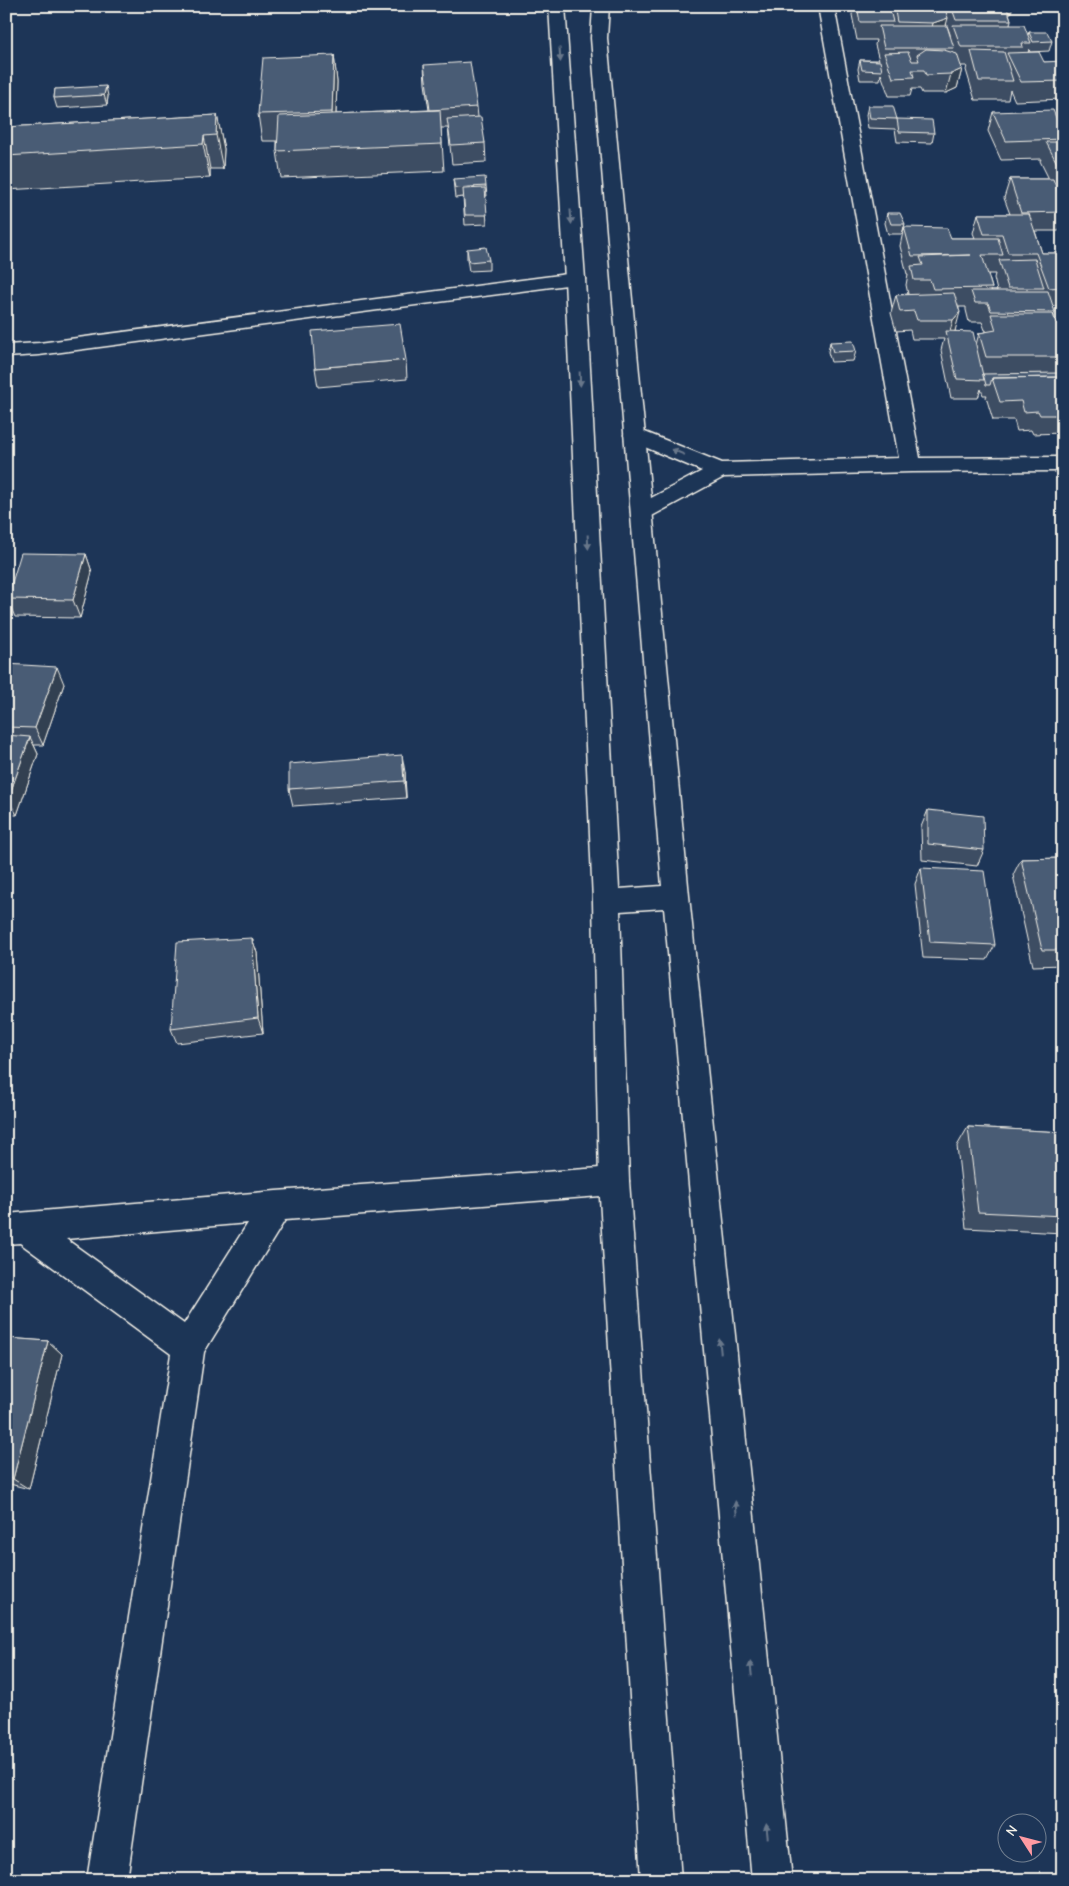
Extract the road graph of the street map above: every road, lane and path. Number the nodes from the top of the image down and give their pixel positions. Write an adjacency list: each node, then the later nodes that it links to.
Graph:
1 (557, 6): 4 (main road, one-way to 4)
2 (601, 6): 6 (main road)
3 (826, 6): 8 (main road)
4 (575, 279): 5 (main road); 12 (main road, one-way to 12)
5 (6, 351)
6 (635, 435): 9 (main road, one-way to 6); 10 (main road)
7 (1063, 464): 8 (main road)
8 (910, 465): 9 (main road)
9 (720, 470): 10 (main road)
10 (642, 512): 11 (main road)
11 (676, 896): 12 (main road); 19 (main road, one-way to 11)
12 (606, 901): 13 (main road)
13 (614, 1181): 14 (main road); 18 (main road)
14 (276, 1206): 15 (main road); 16 (main road)
15 (16, 1228): 16 (main road)
16 (188, 1347): 17 (main road)
17 (107, 1880)
18 (661, 1880)
19 (772, 1880)

